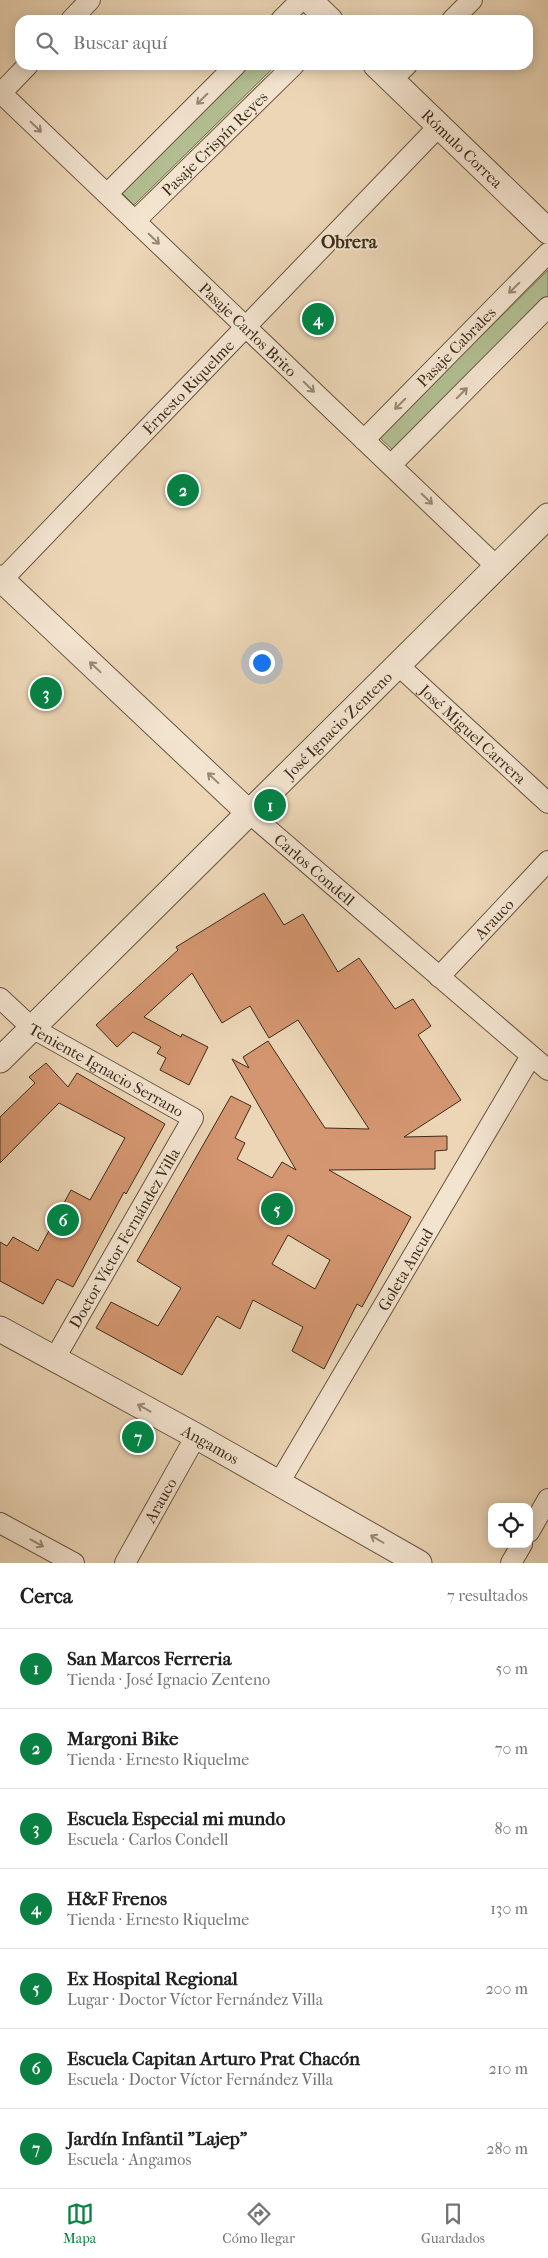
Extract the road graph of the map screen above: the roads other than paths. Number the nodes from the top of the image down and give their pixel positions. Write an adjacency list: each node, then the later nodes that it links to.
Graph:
1 (90, 0): 5 (street)
2 (301, 0): 6 (street)
3 (310, 0): 7 (street)
4 (472, 0): 8 (street)
5 (76, 15)
6 (286, 15)
7 (325, 15)
8 (457, 15)
9 (23, 70): 13 (street)
10 (231, 70): 15 (street, one-way to 15)
11 (289, 70): 16 (street, Pasaje Crispín Reyes)
12 (391, 70): 14 (street, Rómulo Correa)
13 (0, 93): 15 (street, Pasaje Carlos Brito, one-way to 15)
14 (440, 126): 17 (street, Rómulo Correa); 20 (street, Ernesto Riquelme)
15 (107, 194): 16 (street, Pasaje Carlos Brito)
16 (135, 221): 20 (street, Pasaje Carlos Brito, one-way to 20)
17 (546, 225)
18 (548, 254): 21 (street, Pasaje Cabrales, one-way to 21)
19 (548, 307): 22 (street, one-way to 19)
20 (246, 327): 21 (street, Pasaje Carlos Brito, one-way to 21); 25 (street, Ernesto Riquelme)
21 (364, 440): 22 (street, Pasaje Carlos Brito)
22 (391, 465): 24 (street, Pasaje Carlos Brito, one-way to 24)
23 (548, 516): 24 (street, José Ignacio Zenteno)
24 (497, 566): 26 (street, José Ignacio Zenteno)
25 (1, 580): 28 (street, Carlos Condell, one-way to 25)
26 (398, 665): 27 (street, José Miguel Carrera); 28 (street, José Ignacio Zenteno)
27 (548, 803)
28 (248, 812): 30 (street, Carlos Condell); 32 (street, José Ignacio Zenteno)
29 (548, 861): 30 (street, Arauco)
30 (439, 977): 33 (street, Carlos Condell)
31 (0, 998): 32 (street, Teniente Ignacio Serrano)
32 (32, 1028): 34 (street, José Ignacio Zenteno); 36 (street, Teniente Ignacio Serrano)
33 (531, 1056): 35 (street, Carlos Condell); 40 (street, Goleta Ancud)
34 (0, 1060)
35 (548, 1070)
36 (193, 1118): 38 (street, Doctor Víctor Fernández Villa)
37 (0, 1329): 38 (street, Angamos)
38 (55, 1358): 39 (street, Angamos, one-way to 38)
39 (196, 1436): 40 (street, Angamos); 46 (street, Arauco)
40 (279, 1483): 47 (street, Angamos, one-way to 40)
41 (548, 1499): 43 (street)
42 (0, 1523): 45 (street, one-way to 45)
43 (533, 1525)
44 (520, 1548): 48 (street)
45 (74, 1563)
46 (125, 1563)
47 (420, 1563)
48 (511, 1563)

